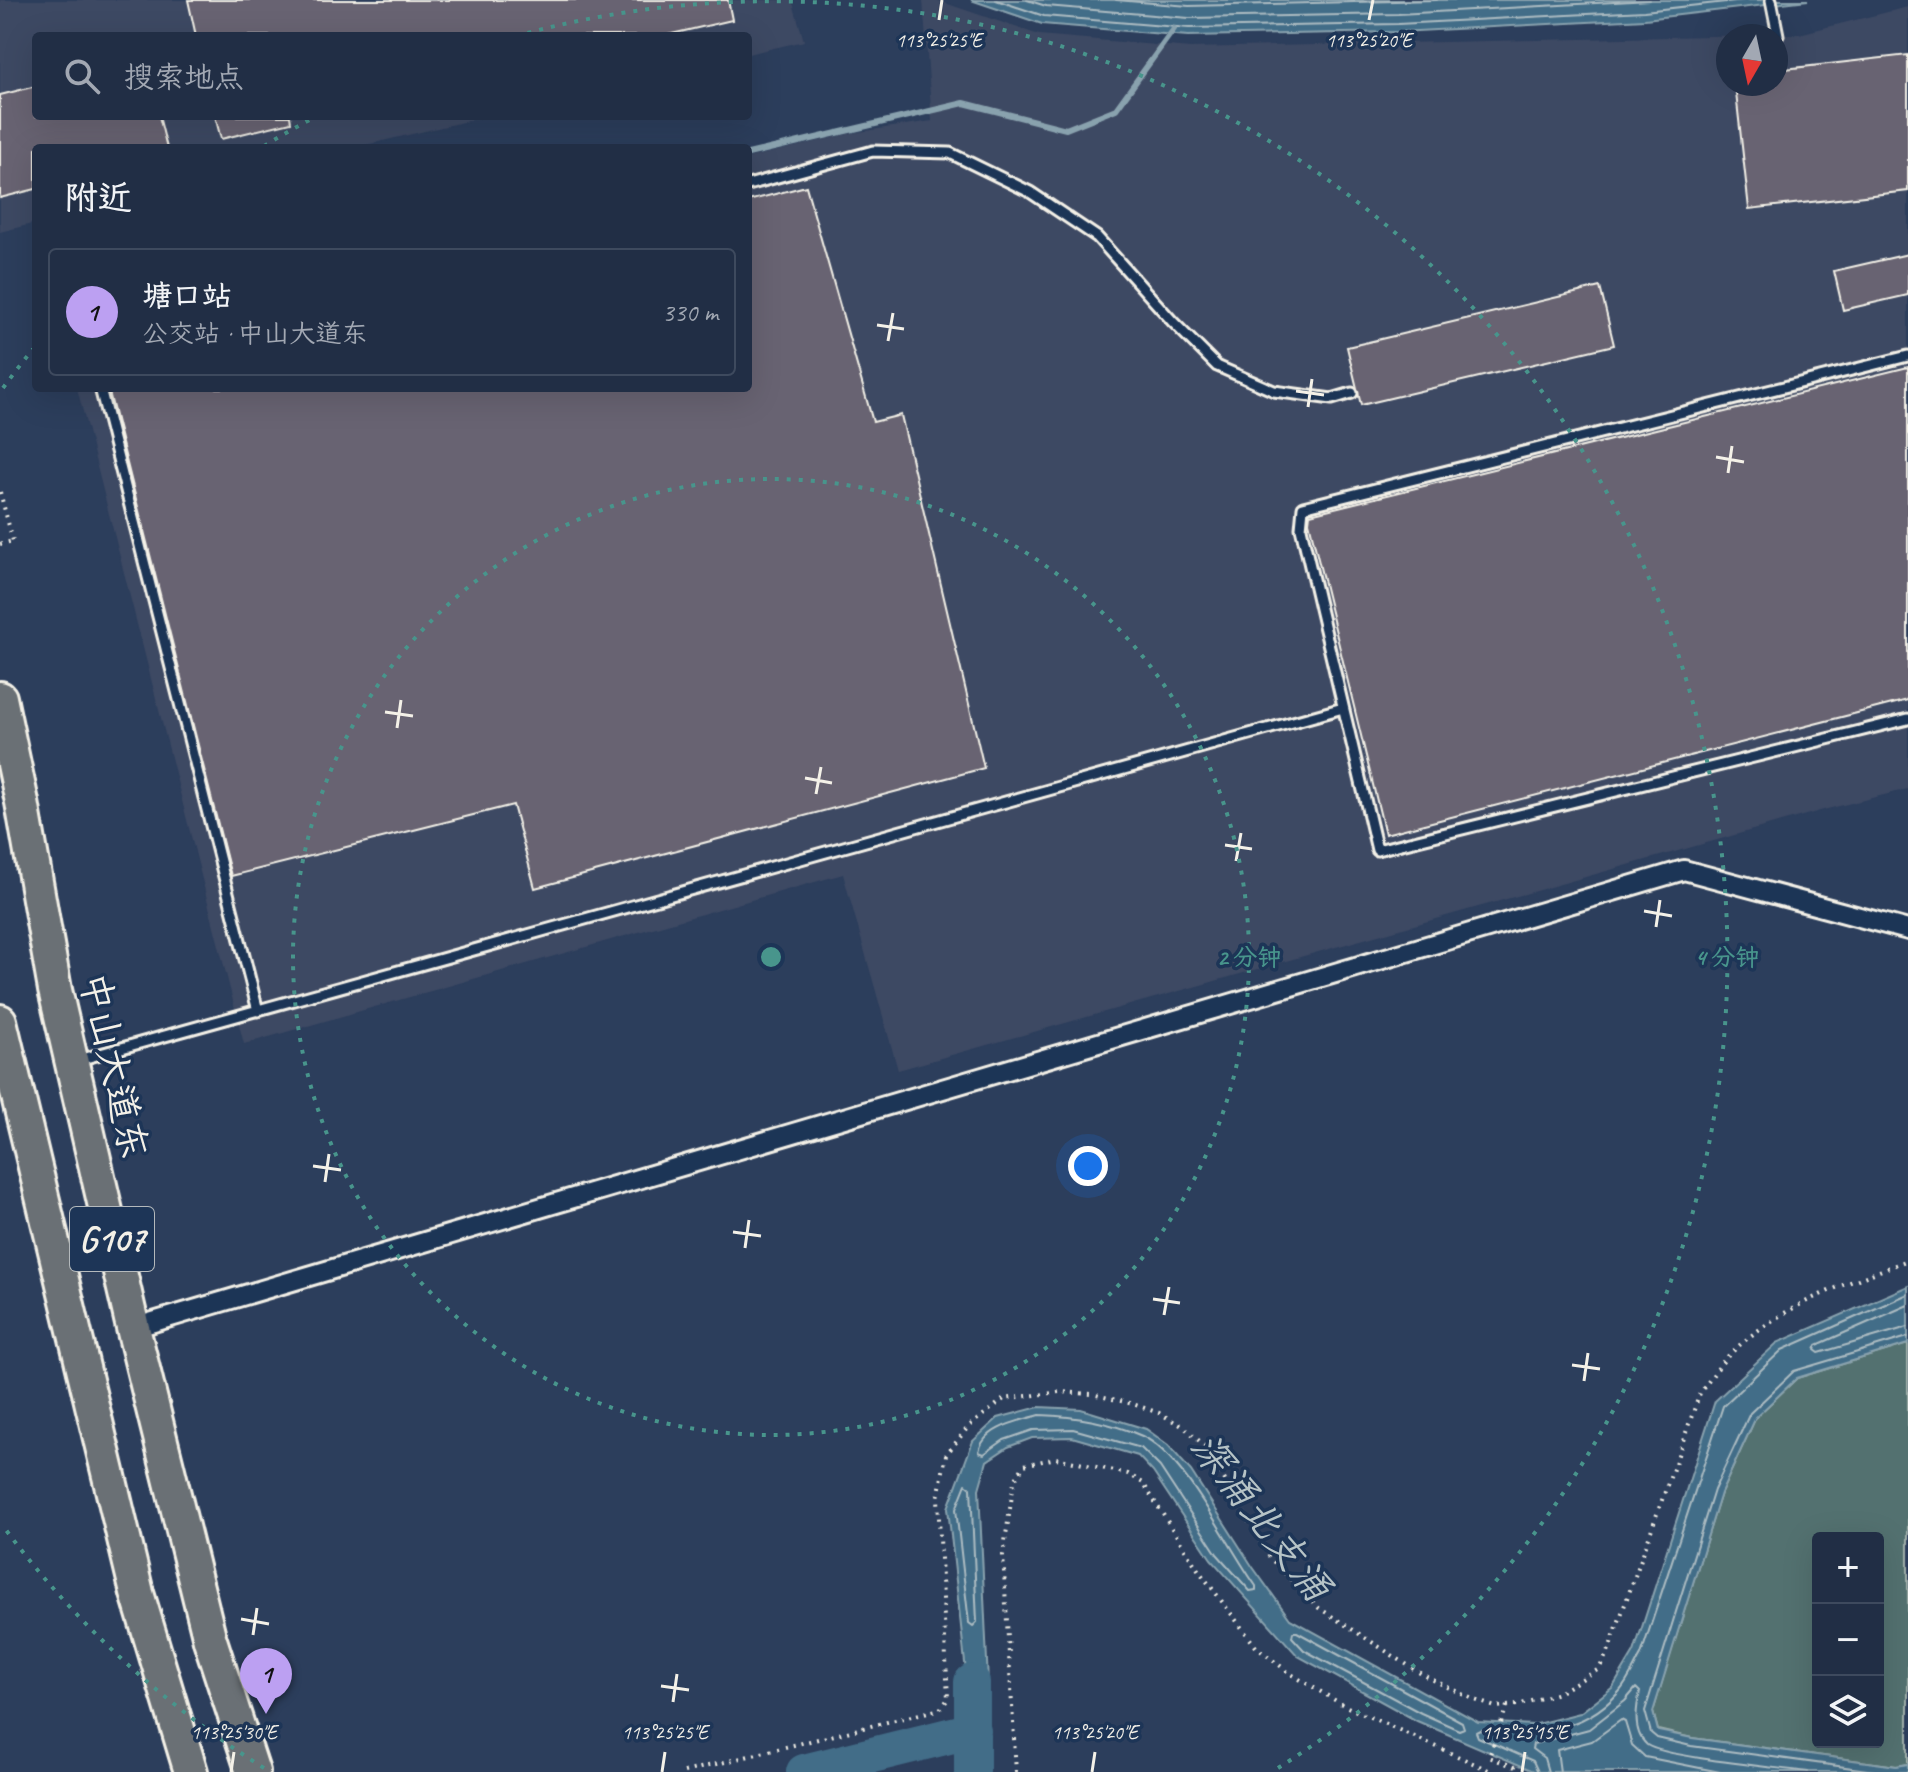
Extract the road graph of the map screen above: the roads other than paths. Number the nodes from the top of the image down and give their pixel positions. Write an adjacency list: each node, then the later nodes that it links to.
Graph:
1 (1771, 0): 2 (lane)
2 (1775, 24)
3 (752, 184): 6 (lane)
4 (1908, 356): 8 (lane)
5 (101, 392): 11 (lane)
6 (1352, 393)
7 (0, 698): 13 (highway, 中山大道东 / G107)
8 (1343, 708): 9 (lane); 11 (lane)
9 (1908, 719)
10 (1908, 930): 14 (street)
11 (258, 1011): 13 (lane)
12 (0, 1021): 15 (highway, G107)
13 (72, 1062): 14 (highway, 中山大道东 / G107)
14 (133, 1328): 16 (highway, 中山大道东 / G107)
15 (191, 1772)
16 (253, 1772)

